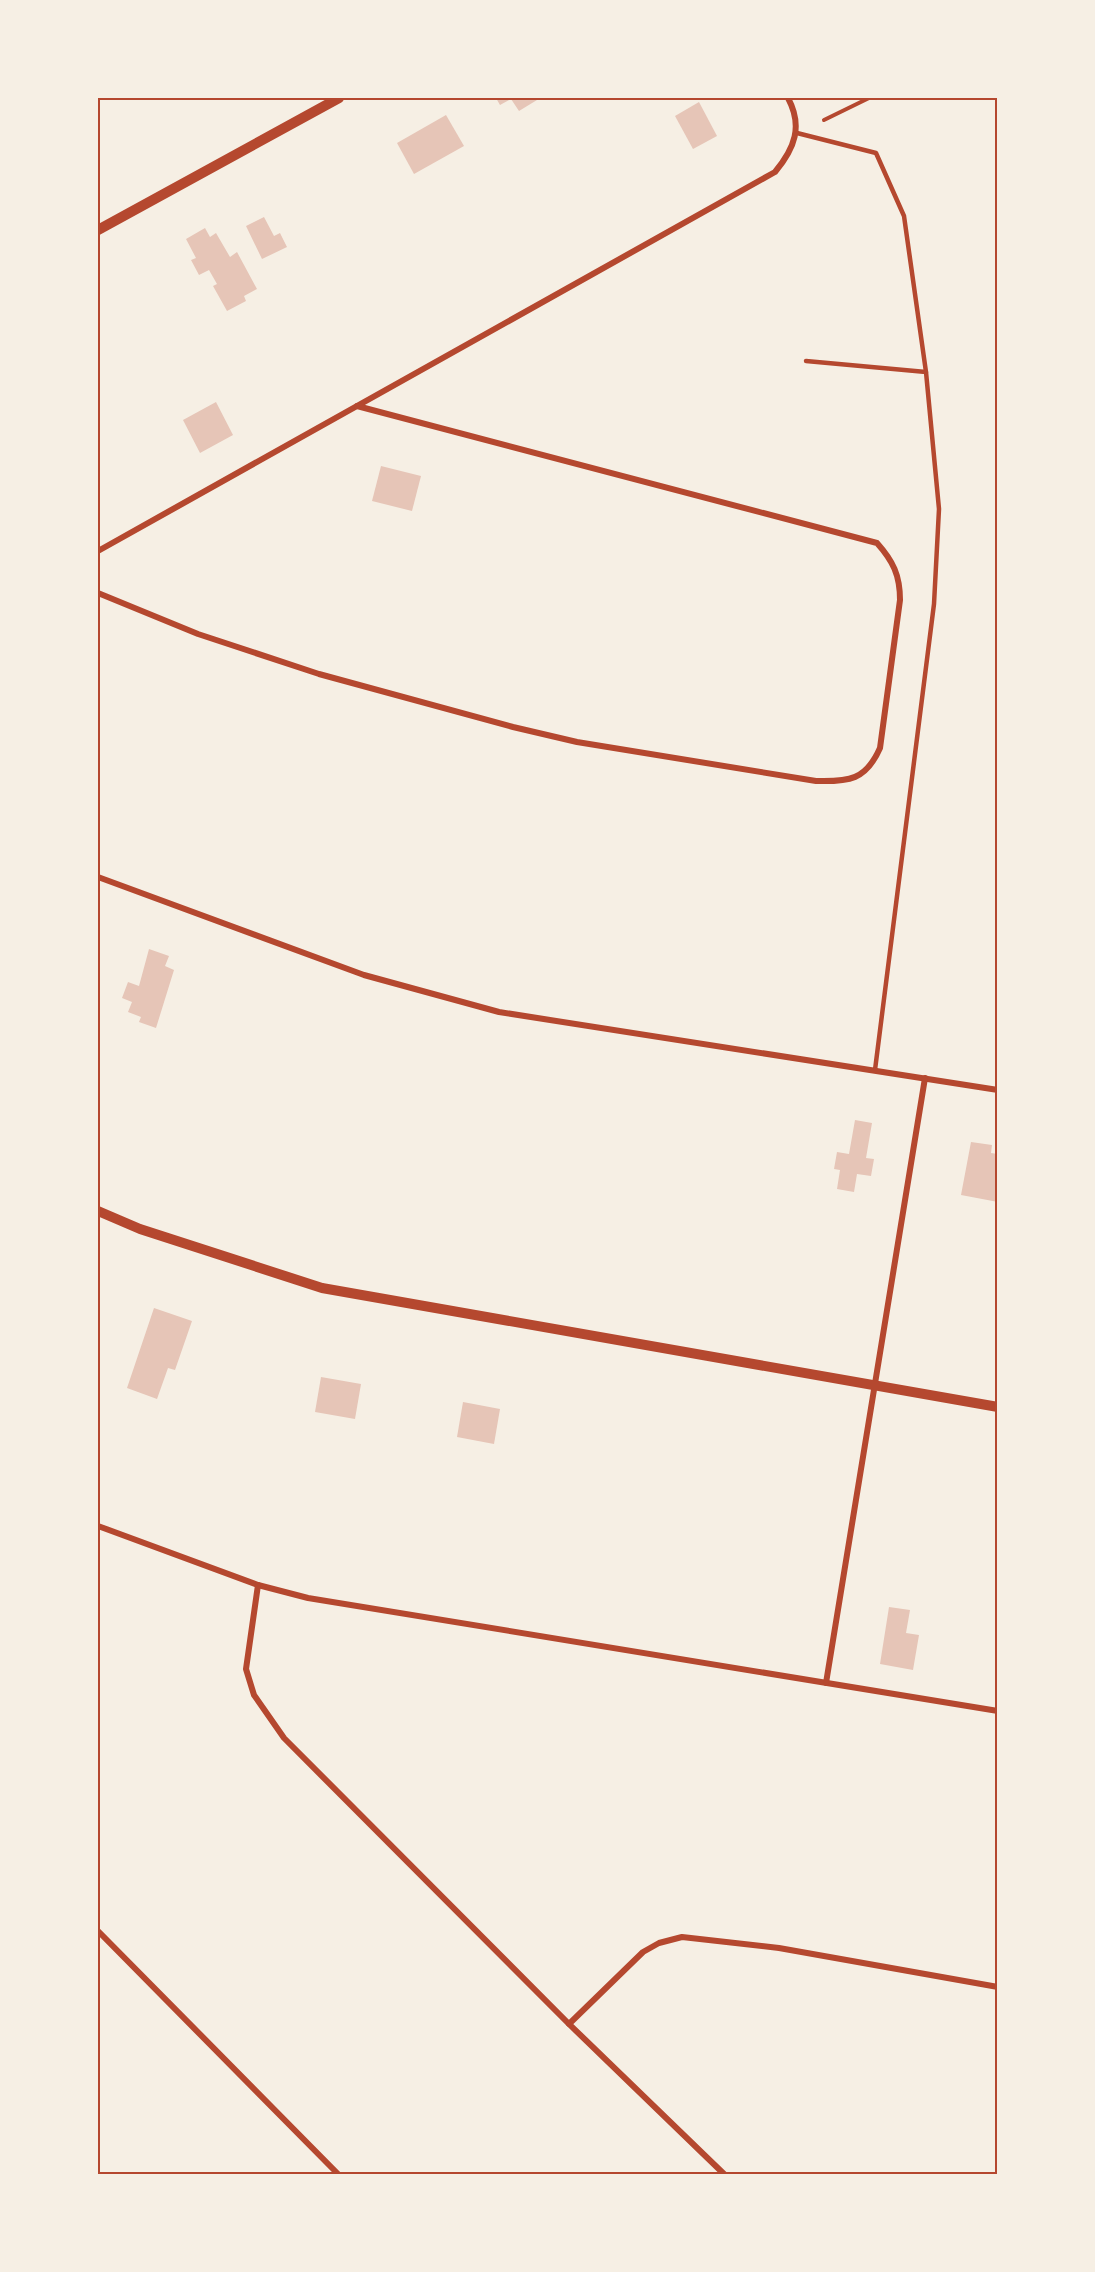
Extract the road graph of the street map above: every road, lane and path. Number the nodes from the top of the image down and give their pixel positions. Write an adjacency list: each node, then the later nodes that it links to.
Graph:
1 (339, 98): 5 (street)
2 (788, 98): 4 (street)
3 (869, 98): 4 (path)
4 (797, 133): 7 (lane); 8 (street)
5 (98, 230)
6 (806, 361): 7 (lane)
7 (926, 372): 12 (lane)
8 (357, 406): 9 (street); 10 (street)
9 (98, 551)
10 (98, 593)
11 (98, 877): 12 (street)
12 (874, 1070): 13 (street)
13 (925, 1078): 14 (street); 16 (street)
14 (998, 1090)
15 (98, 1212): 16 (street)
16 (873, 1387): 17 (street); 20 (street)
17 (998, 1407)
18 (98, 1526): 19 (street)
19 (258, 1585): 20 (street); 24 (street)
20 (826, 1683): 21 (street)
21 (998, 1711)
22 (98, 1931): 25 (street)
23 (998, 1987): 24 (street)
24 (569, 2024): 26 (street)
25 (338, 2175)
26 (724, 2175)

